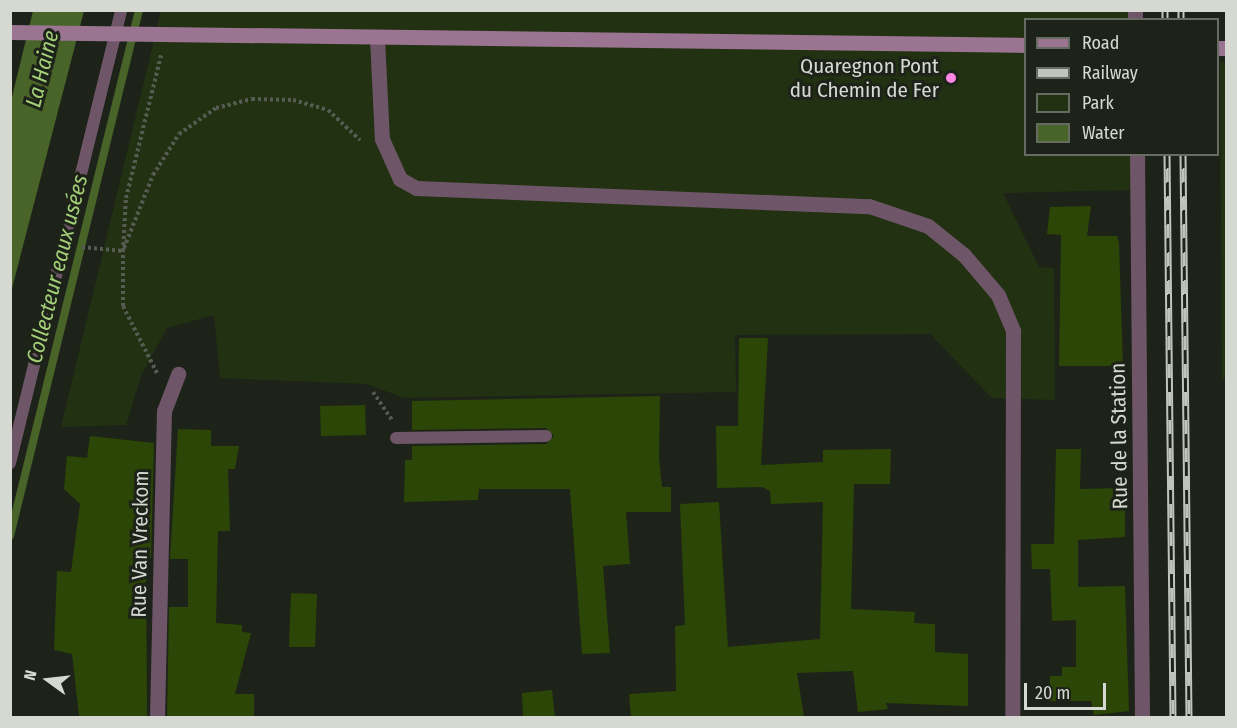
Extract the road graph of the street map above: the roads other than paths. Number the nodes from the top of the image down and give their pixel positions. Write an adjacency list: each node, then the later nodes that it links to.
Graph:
1 (121, 10): 9 (lane)
2 (10, 32): 3 (main road)
3 (377, 38): 4 (main road); 11 (street)
4 (1024, 45)
5 (1137, 156): 12 (street, Rue de la Station)
6 (178, 374): 10 (street, Rue Van Vreckom)
7 (546, 436): 8 (lane)
8 (396, 438)
9 (10, 463)
10 (157, 717)
11 (1012, 717)
12 (1143, 717)

